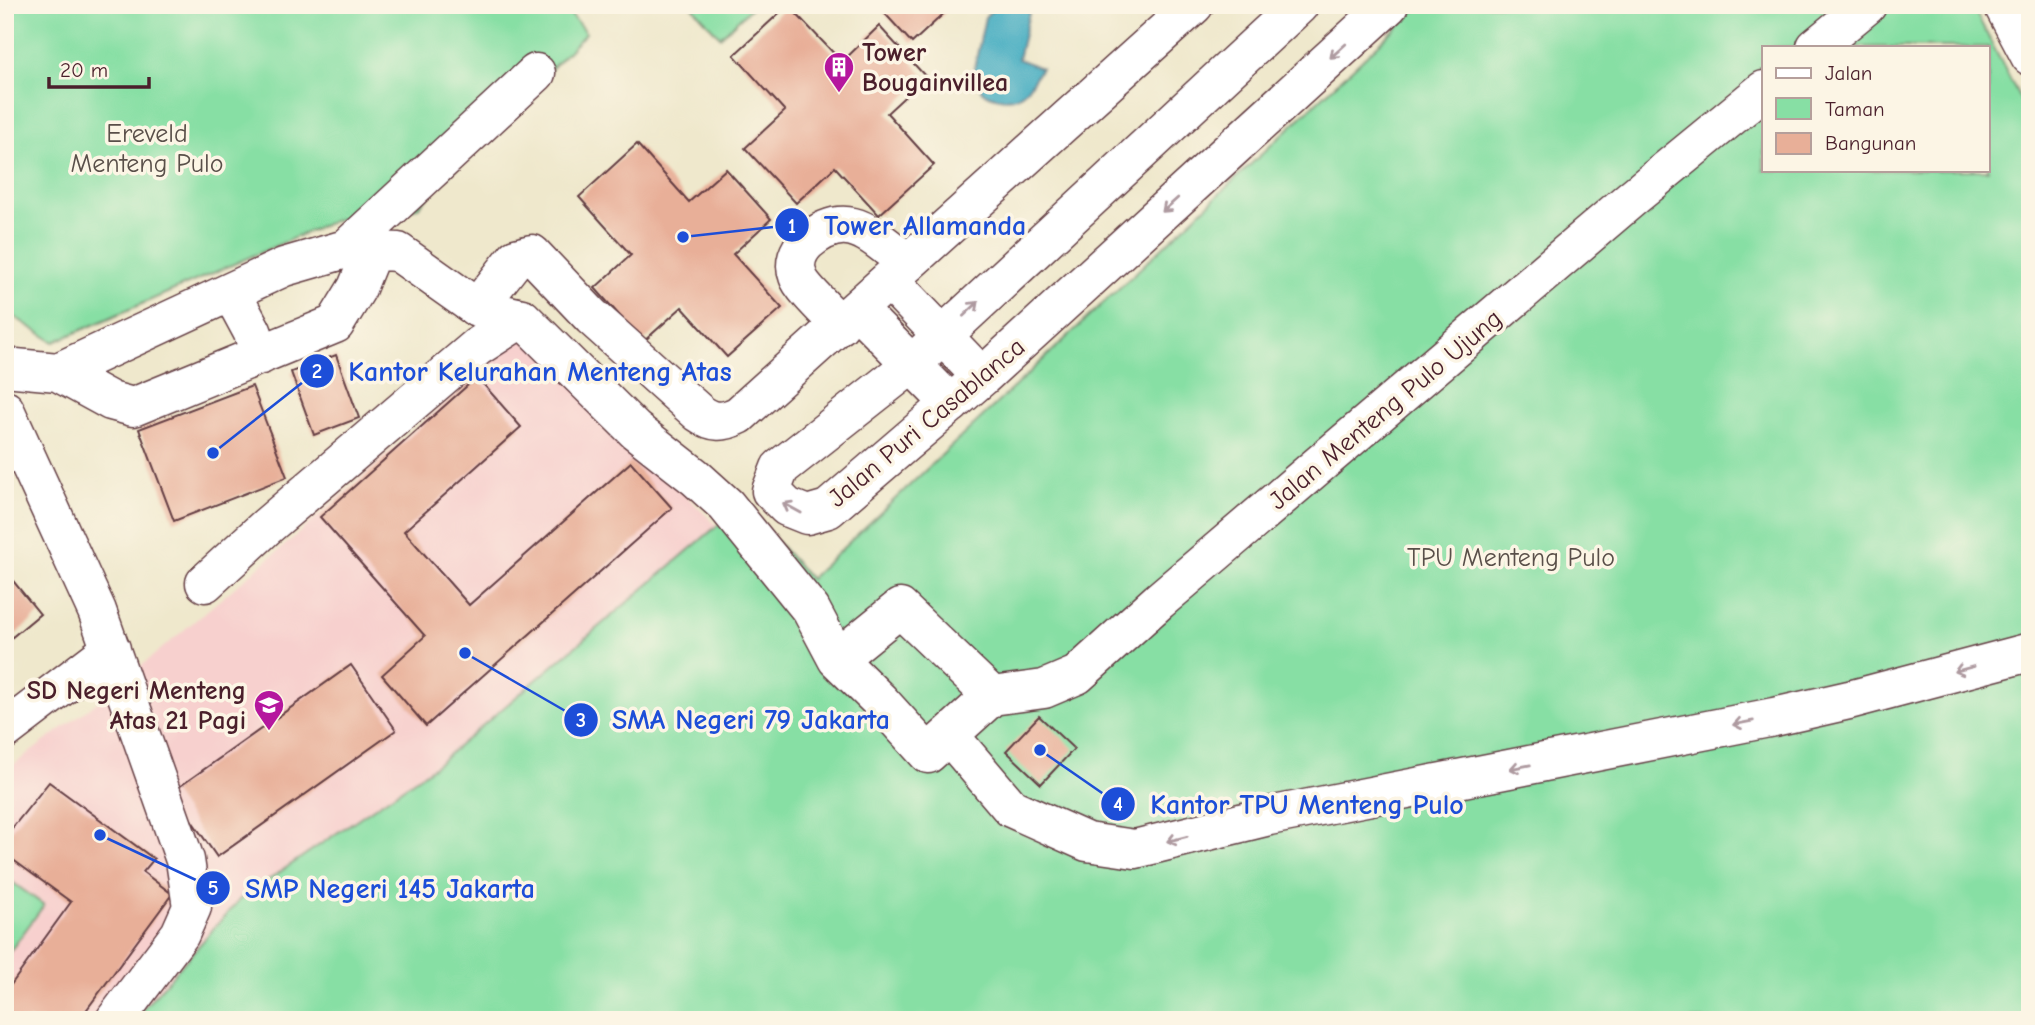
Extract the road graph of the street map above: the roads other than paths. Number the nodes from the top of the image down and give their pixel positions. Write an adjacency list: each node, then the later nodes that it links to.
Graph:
1 (1194, 5): 11 (street)
2 (1299, 5): 16 (street, Jalan Puri Casablanca, one-way to 2)
3 (1389, 5): 21 (street, Jalan Puri Casablanca, one-way to 21)
4 (1867, 5): 6 (street)
5 (2003, 5): 7 (street)
6 (1817, 46)
7 (2030, 56)
8 (536, 73): 10 (street)
9 (1762, 92): 28 (street, Jalan Menteng Pulo Ujung)
10 (359, 250): 12 (street); 13 (street); 17 (street)
11 (899, 272): 14 (street); 14 (street); 16 (street)
12 (230, 292): 17 (street); 20 (street)
13 (477, 308): 14 (street); 15 (street)
14 (848, 317): 18 (street)
15 (522, 318): 24 (street); 27 (street)
16 (943, 334): 18 (street, Jalan Puri Casablanca); 21 (street)
17 (261, 355): 20 (street)
18 (912, 364): 22 (street); 22 (street, Jalan Puri Casablanca, one-way to 18)
19 (5, 367): 20 (street)
20 (58, 372)
21 (982, 377): 22 (street, Jalan Puri Casablanca)
22 (951, 404)
23 (5, 410): 25 (street)
24 (205, 583)
25 (106, 635): 29 (street); 31 (street)
26 (2030, 652): 30 (street, one-way to 30)
27 (837, 659): 28 (street); 30 (street)
28 (992, 696): 30 (street)
29 (5, 730)
30 (949, 735)
31 (115, 1020)

